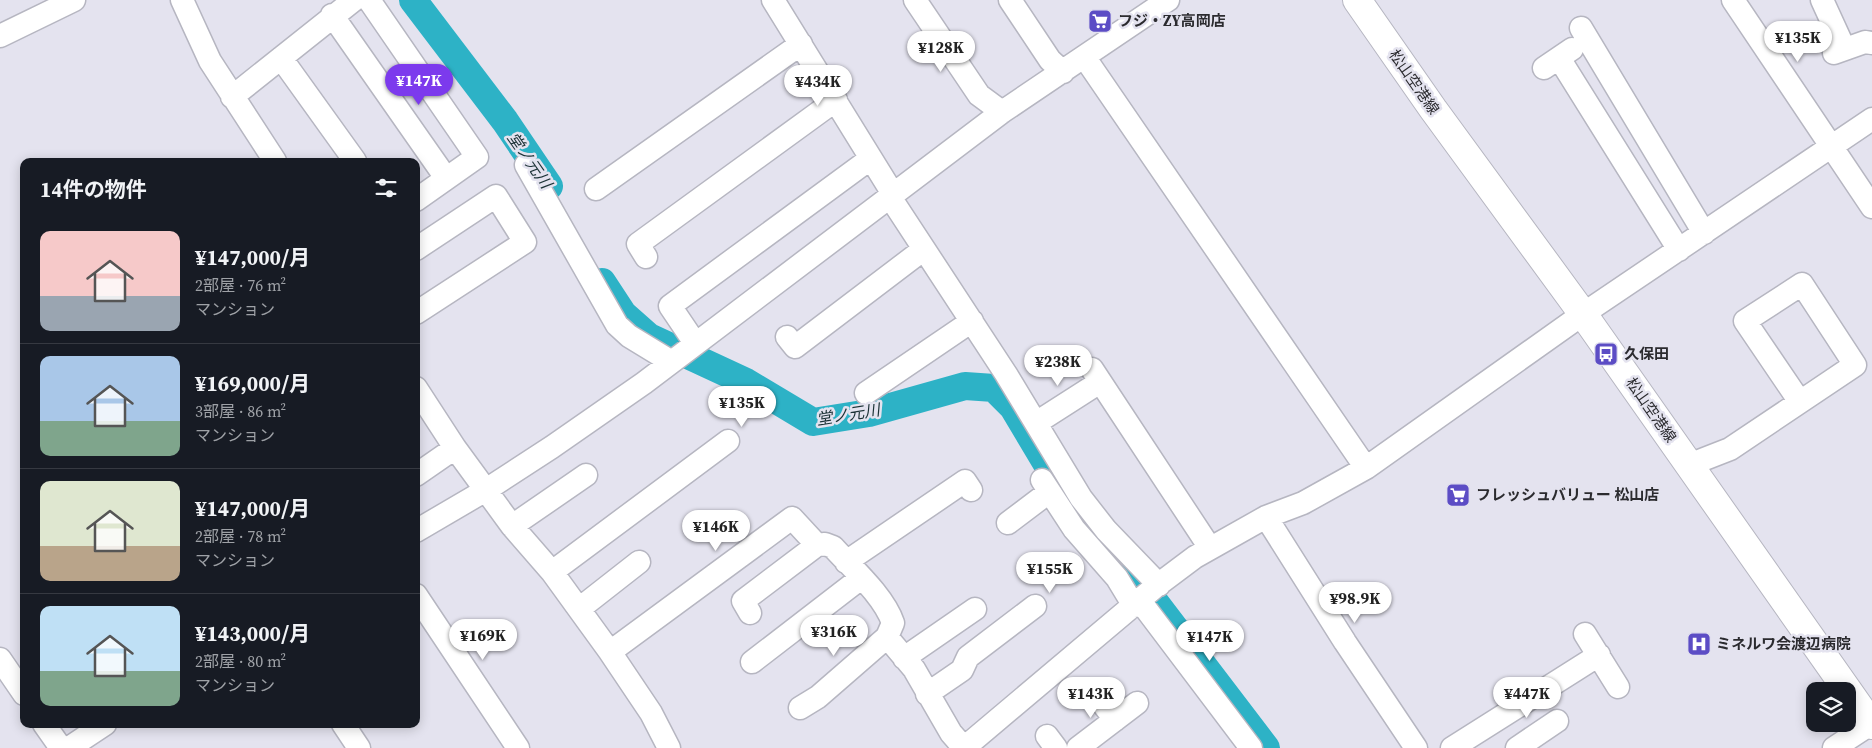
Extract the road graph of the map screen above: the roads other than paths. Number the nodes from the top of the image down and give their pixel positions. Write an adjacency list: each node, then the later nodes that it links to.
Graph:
1 (74, 0): 13 (street)
2 (182, 0): 19 (street)
3 (354, 0): 12 (street)
4 (368, 0): 28 (street)
5 (773, 0): 15 (street)
6 (915, 0): 21 (street)
7 (1010, 0): 18 (street)
8 (1168, 0): 17 (street)
9 (1357, 0): 39 (main road, 松山空港線)
10 (1733, 0): 23 (street)
11 (1831, 8): 14 (street)
12 (332, 15): 16 (street); 28 (street)
13 (0, 36)
14 (1872, 43)
15 (801, 44): 20 (street); 29 (street)
16 (281, 58): 19 (street); 25 (street)
17 (1084, 58): 18 (street); 51 (street)
18 (1063, 72): 21 (street)
19 (232, 97): 24 (street)
20 (836, 100): 26 (street); 37 (street)
21 (1002, 112): 30 (street)
22 (1872, 119): 23 (street)
23 (1832, 146): 32 (street); 33 (street)
24 (273, 158)
25 (353, 158)
26 (870, 158): 30 (street); 42 (street)
27 (526, 165): 43 (street)
28 (446, 178): 31 (street)
29 (597, 189)
30 (891, 195): 35 (street); 42 (street)
31 (420, 197)
32 (1872, 207)
33 (1704, 233): 36 (street); 36 (street)
34 (420, 246): 38 (street)
35 (924, 249): 40 (street); 41 (street)
36 (1679, 250): 39 (street)
37 (646, 257)
38 (420, 310)
39 (1583, 314): 50 (main road, 松山空港線); 51 (street)
40 (972, 321): 44 (street); 47 (street)
41 (787, 337)
42 (695, 342): 43 (street)
43 (670, 361): 54 (street)
44 (866, 393)
45 (420, 394): 49 (street)
46 (1800, 402): 46 (street); 50 (street)
47 (1036, 423): 61 (street); 65 (street)
48 (728, 440): 64 (street)
49 (455, 448): 52 (street); 54 (street)
50 (1689, 465): 87 (main road, 松山空港線)
51 (1366, 468): 56 (street)
52 (420, 472)
53 (586, 475): 58 (street)
54 (486, 490): 58 (street); 59 (street)
55 (971, 490): 63 (street)
56 (1266, 517): 61 (street); 99 (street)
57 (1008, 523): 65 (street)
58 (512, 526): 64 (street)
59 (420, 529)
60 (818, 545): 63 (street); 70 (street); 73 (street)
61 (1210, 548): 65 (street)
62 (639, 562): 68 (street)
63 (854, 570): 72 (street); 77 (street)
64 (552, 572): 68 (street)
65 (1146, 595): 80 (street); 98 (street)
66 (420, 601): 95 (street)
67 (1035, 606): 80 (street)
68 (579, 608): 73 (street)
69 (975, 608): 75 (street)
70 (750, 613)
71 (1585, 634): 74 (street)
72 (887, 637): 75 (street); 83 (street)
73 (610, 652): 96 (street)
74 (1598, 655): 78 (street); 84 (street)
75 (904, 658): 80 (street)
76 (0, 659): 79 (street)
77 (752, 662)
78 (1618, 687)
79 (20, 688)
80 (928, 694)
81 (1097, 696): 85 (street)
82 (1136, 704): 85 (street)
83 (800, 708)
84 (1509, 711): 91 (street); 100 (street)
85 (1115, 720): 97 (street)
86 (1557, 721): 91 (street)
87 (1872, 724): 101 (street)
88 (47, 728): 92 (street)
89 (99, 728): 93 (street)
90 (346, 728): 94 (street)
91 (1523, 744)
92 (61, 748)
93 (68, 748)
94 (359, 748)
95 (518, 748)
96 (669, 748)
97 (1078, 748)
98 (1251, 748)
99 (1416, 748)
100 (1452, 748)
101 (1834, 748)

